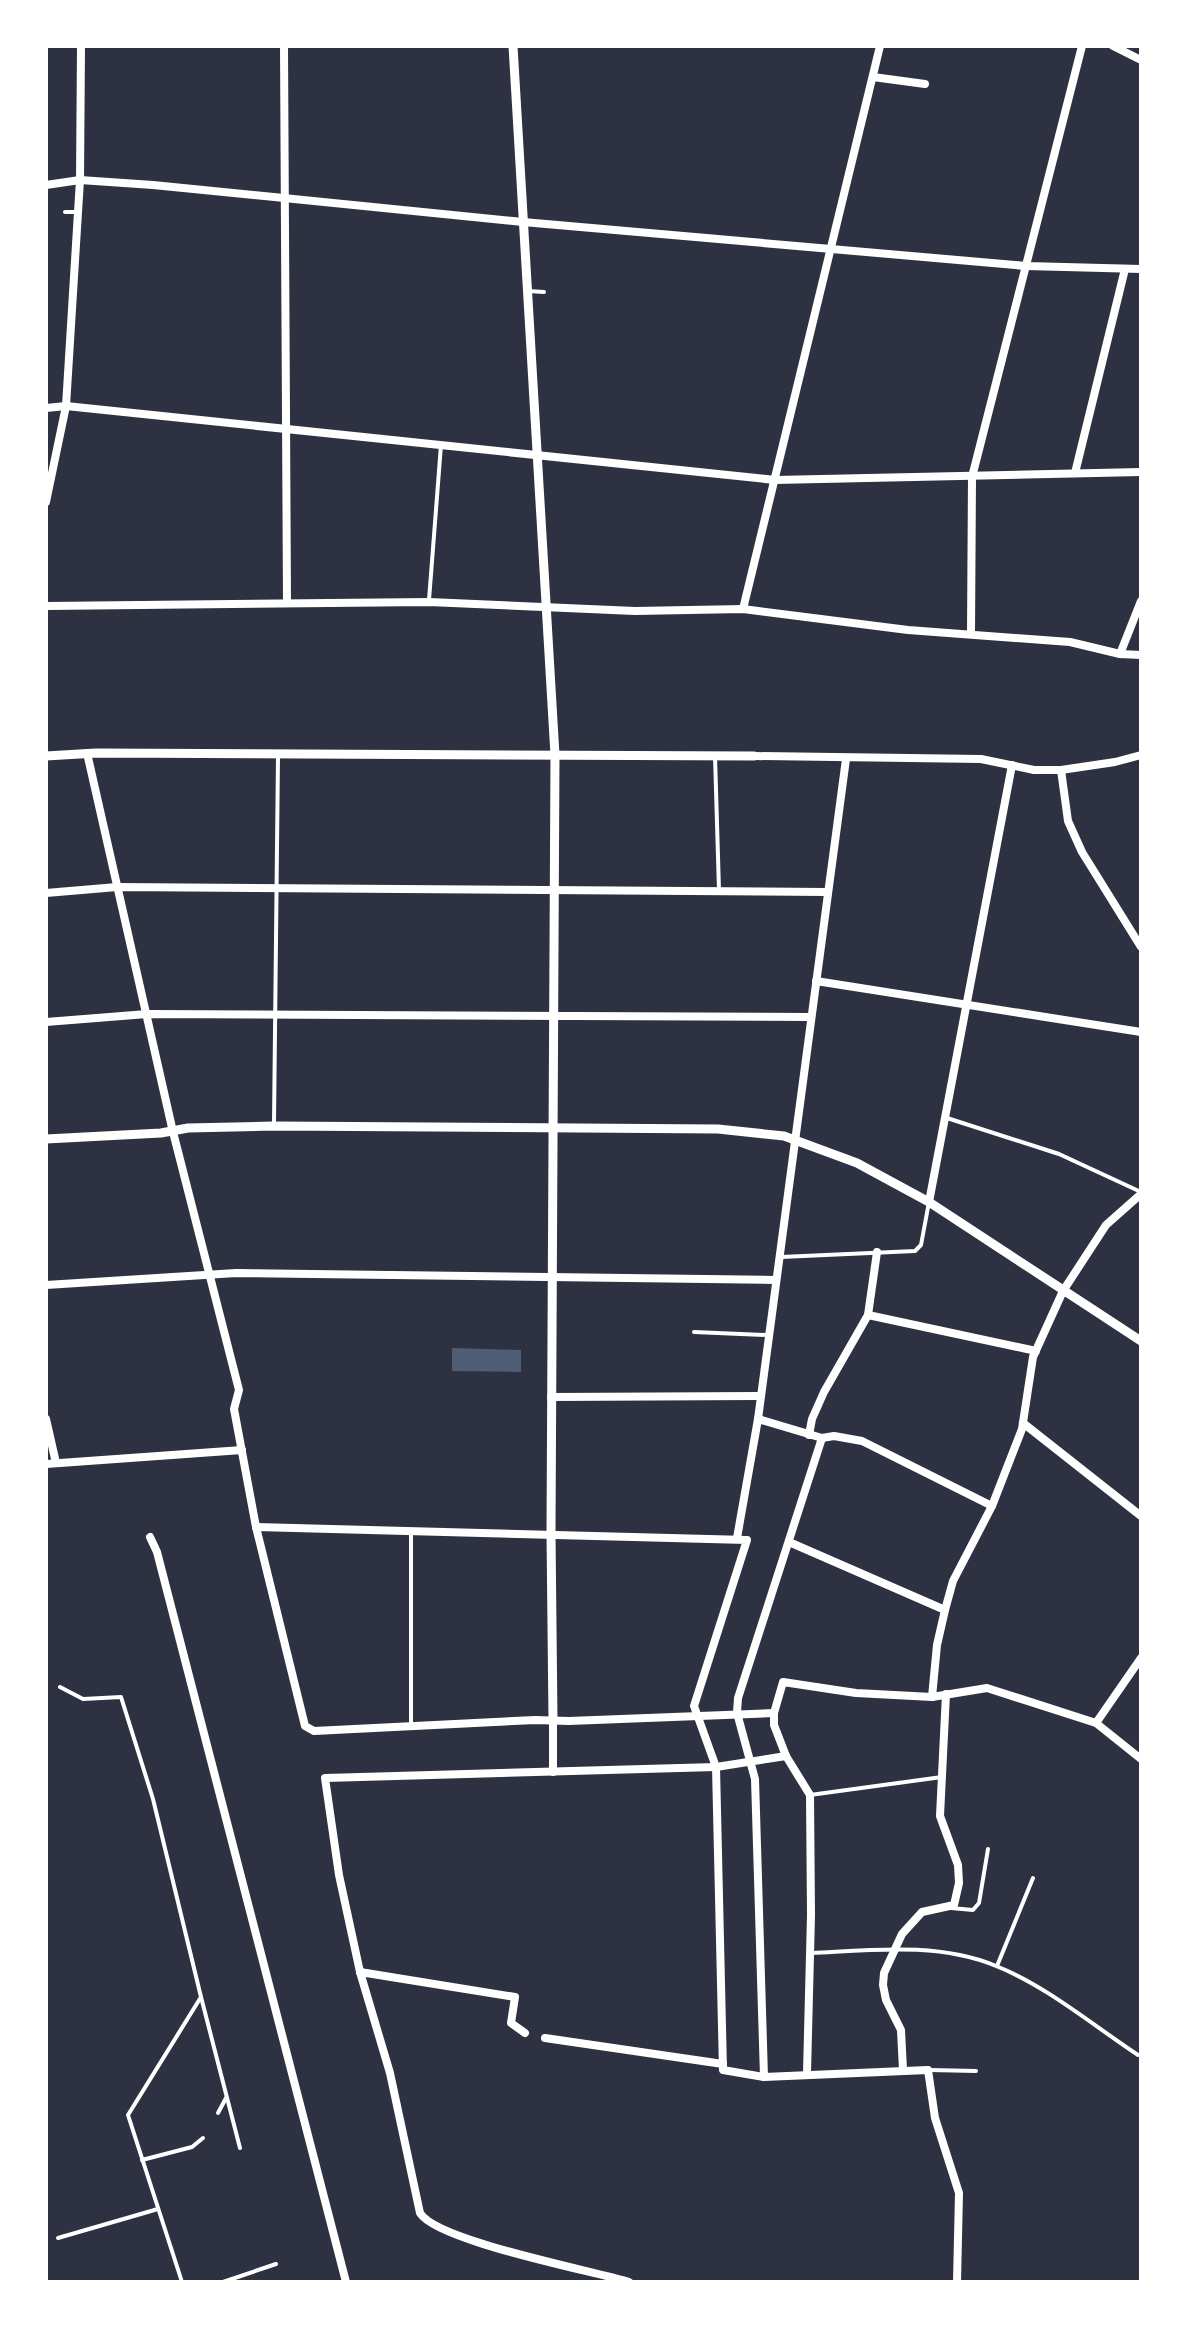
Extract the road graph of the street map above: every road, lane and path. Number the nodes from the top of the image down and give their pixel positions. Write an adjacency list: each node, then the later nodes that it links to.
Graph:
1 (81, 46): 10 (street)
2 (284, 46): 12 (street)
3 (513, 46): 15 (street)
4 (880, 46): 8 (street)
5 (1082, 46): 17 (street)
6 (1113, 46): 7 (street)
7 (1141, 60)
8 (873, 77): 9 (street); 16 (street)
9 (925, 84)
10 (80, 180): 11 (street); 12 (street); 14 (street)
11 (46, 185)
12 (284, 198): 15 (street); 24 (street)
13 (65, 212): 14 (lane)
14 (78, 212): 22 (street)
15 (523, 222): 16 (street); 20 (street)
16 (832, 247): 17 (street); 30 (street)
17 (1026, 266): 18 (street); 29 (street)
18 (1125, 269): 19 (street); 28 (street)
19 (1141, 269)
20 (528, 291): 21 (lane); 26 (street)
21 (544, 292)
22 (66, 406): 23 (street); 24 (street); 31 (street)
23 (46, 408)
24 (285, 427): 25 (street); 33 (street)
25 (441, 443): 26 (street); 34 (lane)
26 (537, 456): 30 (street); 36 (street)
27 (1141, 472): 28 (street)
28 (1075, 473): 29 (street)
29 (972, 477): 30 (street); 38 (street)
30 (775, 480): 37 (street)
31 (46, 502)
32 (1141, 601): 39 (street)
33 (287, 602): 34 (street); 35 (street)
34 (429, 602): 36 (street)
35 (46, 606)
36 (547, 608): 37 (street); 43 (street)
37 (743, 609): 38 (street)
38 (971, 633): 39 (street)
39 (1120, 654): 40 (street)
40 (1141, 655)
41 (87, 753): 42 (street); 45 (street); 51 (street)
42 (278, 754): 43 (street); 52 (lane)
43 (555, 755): 46 (street); 53 (street)
44 (1141, 755): 50 (street)
45 (46, 756)
46 (715, 756): 47 (street); 56 (lane)
47 (754, 756): 48 (street)
48 (846, 759): 49 (street); 54 (street)
49 (1012, 765): 50 (street); 59 (street)
50 (1061, 770): 57 (street)
51 (117, 887): 52 (street); 55 (street); 60 (street)
52 (276, 888): 53 (street); 61 (lane)
53 (555, 890): 56 (street); 62 (street)
54 (827, 892): 56 (street); 58 (street)
55 (46, 893)
56 (719, 893)
57 (1141, 947)
58 (816, 981): 59 (street); 63 (street)
59 (968, 1003): 65 (street); 66 (street)
60 (147, 1014): 61 (street); 64 (street); 69 (street)
61 (274, 1014): 62 (street); 67 (lane)
62 (553, 1015): 63 (street); 68 (street)
63 (810, 1017): 71 (street)
64 (46, 1022)
65 (1141, 1032)
66 (947, 1118): 72 (lane); 73 (street)
67 (274, 1126): 68 (street); 69 (street)
68 (553, 1128): 71 (street); 77 (street)
69 (173, 1132): 70 (street); 76 (street)
70 (46, 1139)
71 (795, 1139): 73 (street); 75 (street)
72 (1141, 1193): 80 (street)
73 (929, 1202): 74 (lane); 80 (street)
74 (877, 1252): 75 (lane); 81 (street)
75 (778, 1257): 78 (street)
76 (208, 1275): 77 (street); 79 (street); 93 (street)
77 (552, 1276): 78 (street); 87 (street)
78 (775, 1280): 83 (street)
79 (46, 1285)
80 (1063, 1291): 84 (street); 85 (street)
81 (868, 1315): 85 (street); 91 (street)
82 (694, 1332): 83 (lane)
83 (769, 1335): 86 (street)
84 (1141, 1341)
85 (1036, 1351): 90 (street)
86 (760, 1396): 87 (street); 89 (street)
87 (551, 1397): 100 (street)
88 (46, 1419): 94 (street)
89 (758, 1419): 91 (street); 102 (street)
90 (1023, 1423): 96 (street); 97 (street)
91 (809, 1435): 92 (street)
92 (822, 1438): 96 (street); 103 (street)
93 (242, 1450): 94 (street); 98 (street)
94 (56, 1463): 95 (street)
95 (46, 1464)
96 (992, 1506): 104 (street)
97 (1141, 1516)
98 (256, 1527): 99 (street); 114 (street)
99 (411, 1530): 100 (street); 114 (lane)
100 (551, 1533): 102 (street); 112 (street)
101 (150, 1537): 149 (street)
102 (737, 1538): 111 (street)
103 (789, 1542): 104 (street); 109 (street)
104 (945, 1610): 108 (street)
105 (1141, 1658): 113 (street)
106 (60, 1687): 129 (lane)
107 (946, 1694): 108 (street); 113 (street); 120 (street)
108 (932, 1697): 110 (street)
109 (737, 1713): 110 (street); 111 (street); 117 (street)
110 (774, 1713): 115 (street)
111 (697, 1716): 112 (street); 118 (street)
112 (553, 1720): 114 (street); 119 (street)
113 (1096, 1723): 116 (street)
114 (411, 1725)
115 (786, 1756): 117 (street); 121 (street)
116 (1141, 1759)
117 (752, 1761): 118 (street); 138 (street)
118 (716, 1767): 119 (street); 133 (street)
119 (553, 1772): 128 (street)
120 (942, 1777): 121 (lane); 124 (street)
121 (810, 1795): 126 (street)
122 (988, 1849): 124 (lane)
123 (1033, 1878): 127 (lane)
124 (948, 1908): 125 (street)
125 (894, 1949): 126 (lane); 127 (lane); 134 (street)
126 (810, 1953): 137 (street)
127 (997, 1966): 132 (lane)
128 (360, 1972): 130 (street); 150 (street)
129 (201, 1997): 139 (lane); 143 (lane)
130 (525, 2033)
131 (545, 2038): 133 (street)
132 (1138, 2055)
133 (723, 2064): 138 (street)
134 (903, 2070): 135 (street); 137 (street)
135 (928, 2070): 136 (lane); 151 (street)
136 (976, 2071)
137 (807, 2073): 138 (street)
138 (764, 2077)
139 (227, 2097): 140 (lane); 142 (lane)
140 (218, 2113)
141 (203, 2138): 143 (lane)
142 (240, 2148)
143 (142, 2160): 144 (lane)
144 (158, 2209): 145 (lane); 147 (lane)
145 (58, 2238)
146 (276, 2264): 148 (lane)
147 (182, 2282)
148 (223, 2282)
149 (346, 2282)
150 (629, 2282)
151 (957, 2282)

